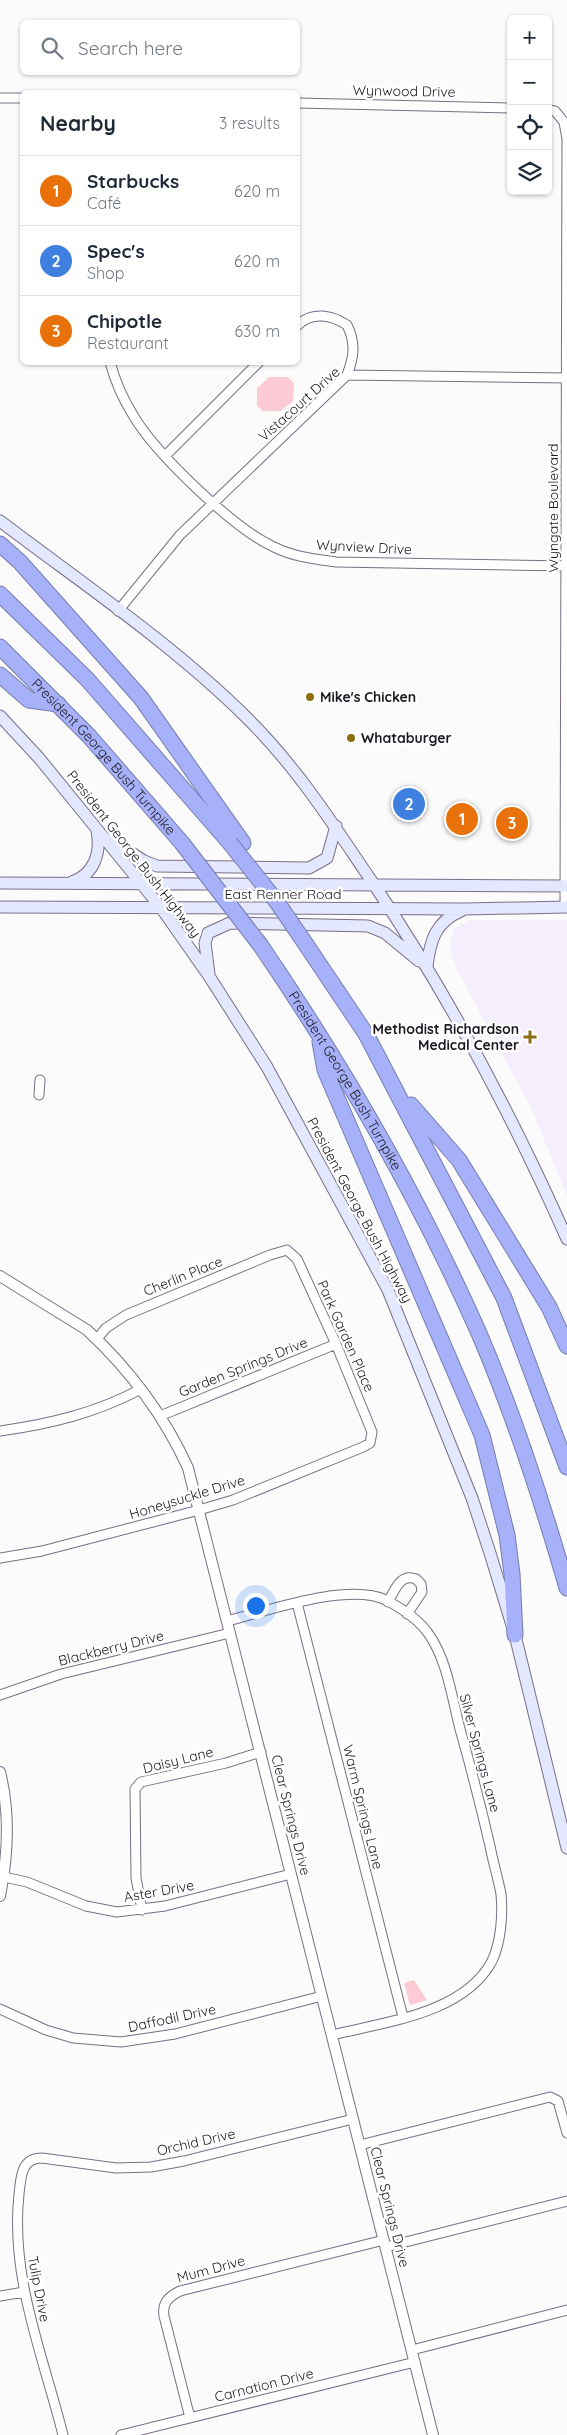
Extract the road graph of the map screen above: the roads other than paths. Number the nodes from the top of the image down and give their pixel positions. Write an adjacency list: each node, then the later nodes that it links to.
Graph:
1 (0, 98): 2 (street)
2 (20, 98)
3 (300, 103): 4 (street, Wynwood Drive)
4 (507, 108)
5 (552, 111): 10 (street, Wyngate Boulevard)
6 (300, 323): 9 (street)
7 (111, 365): 11 (street, Wynview Drive)
8 (256, 365): 11 (street)
9 (347, 375): 10 (street, Vistacourt Drive); 12 (street, Vistacourt Drive)
10 (567, 378): 15 (street, Wyngate Boulevard)
11 (165, 456): 12 (street, Wynview Drive)
12 (214, 502): 15 (street, Wynview Drive); 17 (street, Vistacourt Drive)
13 (0, 521): 17 (main road)
14 (0, 544): 24 (highway)
15 (567, 566): 29 (street, Wyngate Boulevard)
16 (0, 594): 24 (highway)
17 (118, 611): 22 (main road)
18 (0, 647): 20 (highway, President George Bush Turnpike)
19 (0, 676): 20 (highway)
20 (58, 704): 37 (highway, President George Bush Turnpike, bridge)
21 (0, 716): 23 (main road, President George Bush Highway)
22 (336, 826): 23 (main road); 28 (main road)
23 (96, 829): 26 (main road); 27 (main road, President George Bush Highway)
24 (236, 843): 39 (highway, bridge)
25 (0, 883): 26 (main road, East Renner Road)
26 (70, 883): 27 (main road, East Renner Road)
27 (142, 884): 28 (main road, East Renner Road); 32 (main road, President George Bush Highway)
28 (374, 885): 29 (main road, East Renner Road); 33 (main road)
29 (566, 886): 30 (street, Wyngate Boulevard)
30 (566, 907): 34 (main road, East Renner Road)
31 (0, 908): 32 (main road, East Renner Road)
32 (162, 909): 33 (main road, East Renner Road); 36 (main road, President George Bush Highway)
33 (391, 909): 34 (main road, East Renner Road); 35 (main road)
34 (466, 910): 35 (main road)
35 (427, 967): 36 (main road); 41 (main road)
36 (209, 976): 60 (main road, President George Bush Highway)
37 (318, 1033): 54 (highway, President George Bush Turnpike); 60 (highway)
38 (40, 1080): 40 (street)
39 (396, 1088): 46 (highway); 51 (highway)
40 (39, 1095)
41 (567, 1239)
42 (287, 1250): 44 (street, Cherlin Place); 45 (street, Park Garden Place)
43 (0, 1276): 44 (street, Clear Springs Drive)
44 (96, 1339): 47 (street, Clear Springs Drive)
45 (336, 1344): 48 (street, Garden Springs Drive); 50 (street, Park Garden Place)
46 (567, 1346)
47 (141, 1389): 48 (street, Clear Springs Drive); 49 (street)
48 (160, 1416): 52 (street, Clear Springs Drive)
49 (0, 1431)
50 (372, 1438): 52 (street, Honeysuckle Drive)
51 (567, 1468)
52 (199, 1510): 53 (street, Honeysuckle Drive); 58 (street, Clear Springs Drive)
53 (0, 1558)
54 (567, 1588)
55 (388, 1602): 56 (street, Silver Springs Lane); 57 (street, Silver Springs Lane); 57 (street)
56 (297, 1603): 58 (street, Silver Springs Lane); 71 (street, Warm Springs Lane)
57 (407, 1614): 71 (street, Silver Springs Lane)
58 (227, 1621): 59 (street, Clear Springs Drive)
59 (230, 1633): 61 (street, Blackberry Drive); 62 (street, Clear Springs Drive)
60 (515, 1635): 64 (main road, President George Bush Highway)
61 (0, 1695)
62 (260, 1752): 65 (street, Clear Springs Drive); 68 (street, Daisy Lane)
63 (0, 1772): 66 (street)
64 (567, 1848)
65 (292, 1874): 68 (street, Aster Drive); 69 (street, Clear Springs Drive)
66 (4, 1877): 67 (street); 68 (street, Aster Drive)
67 (0, 1896)
68 (142, 1910)
69 (322, 1996): 70 (street, Daffodil Drive); 72 (street, Clear Springs Drive)
70 (0, 2009)
71 (403, 2017): 72 (street, Silver Springs Lane)
72 (332, 2035): 73 (street, Clear Springs Drive)
73 (353, 2119): 75 (street, Clear Springs Drive); 76 (street, Orchid Drive)
74 (567, 2133): 75 (street)
75 (360, 2145): 78 (street, Clear Springs Drive)
76 (42, 2158): 79 (street, Tulip Drive)
77 (567, 2201): 78 (street, Mum Drive)
78 (385, 2243): 82 (street, Clear Springs Drive); 84 (street, Mum Drive)
79 (24, 2292): 80 (street); 85 (street, Tulip Drive)
80 (0, 2296)
81 (567, 2310): 82 (street)
82 (412, 2350): 83 (street, Clear Springs Drive)
83 (415, 2362): 84 (street, Carnation Drive); 87 (street, Clear Springs Drive)
84 (190, 2418): 86 (street, Carnation Drive)
85 (63, 2435)
86 (121, 2435)
87 (433, 2435)

